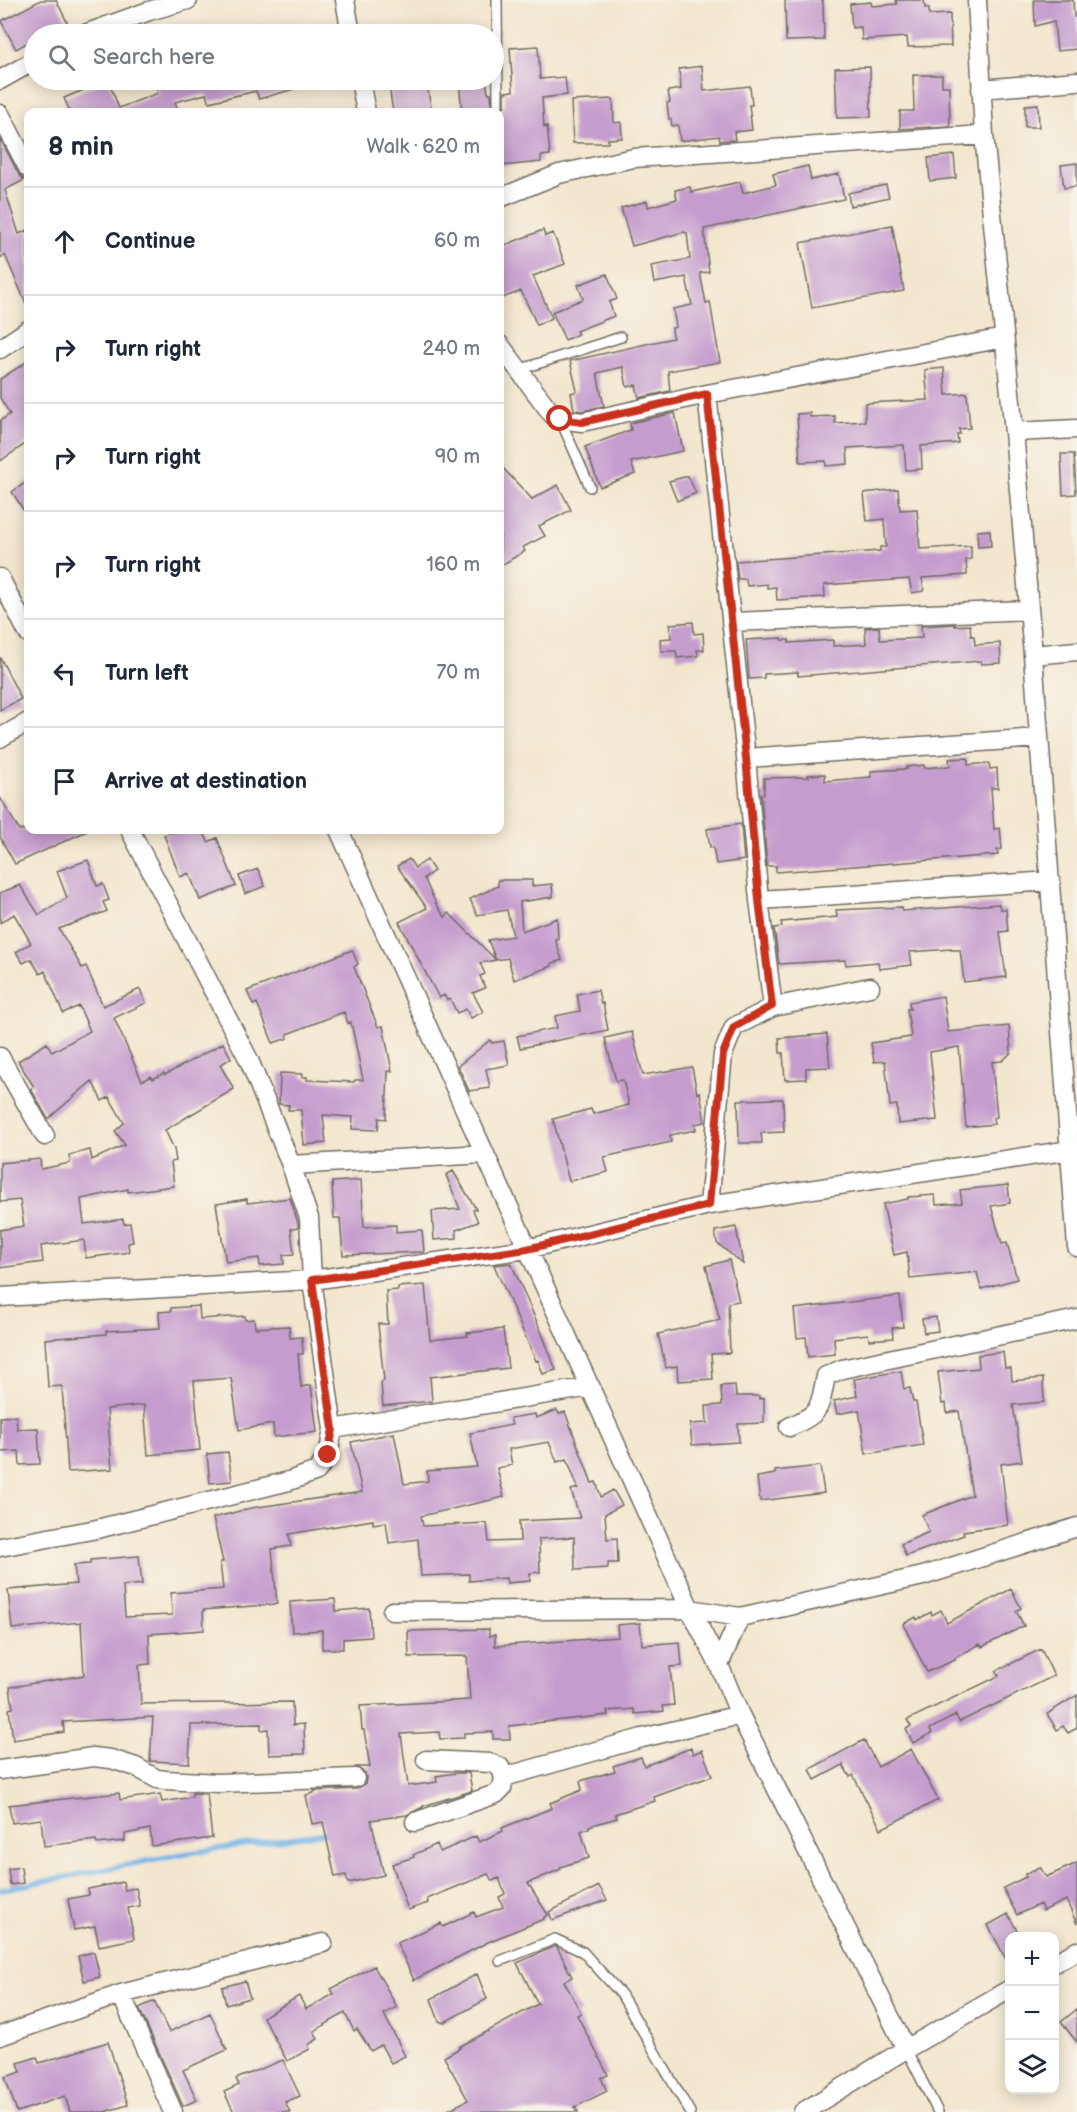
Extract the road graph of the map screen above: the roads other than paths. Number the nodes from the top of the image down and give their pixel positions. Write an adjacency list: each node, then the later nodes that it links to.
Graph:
1 (188, 0): 5 (street)
2 (345, 0): 6 (street)
3 (497, 0): 7 (lane)
4 (976, 0): 11 (street)
5 (113, 24)
6 (349, 24)
7 (497, 24)
8 (24, 67): 9 (street)
9 (0, 80)
10 (1077, 81): 11 (street)
11 (981, 89): 17 (street)
12 (362, 90): 15 (street)
13 (498, 90): 14 (lane)
14 (498, 104)
15 (365, 108)
16 (0, 114): 18 (street)
17 (984, 135): 19 (street); 22 (street)
18 (24, 160)
19 (504, 196)
20 (24, 333): 23 (street)
21 (621, 337): 25 (lane)
22 (1004, 338): 26 (street); 29 (street)
23 (0, 349)
24 (504, 351): 25 (street)
25 (518, 370): 27 (street)
26 (707, 394): 27 (street); 33 (street)
27 (560, 419): 30 (lane)
28 (1077, 429): 29 (street)
29 (1014, 432): 32 (street)
30 (590, 487)
31 (0, 578): 34 (street)
32 (1028, 610): 33 (street); 36 (street)
33 (730, 622): 40 (street)
34 (24, 625)
35 (1077, 651): 36 (street)
36 (1033, 655): 39 (street)
37 (24, 724): 38 (street)
38 (0, 738)
39 (1039, 738): 40 (street); 43 (street)
40 (746, 758): 44 (street)
41 (132, 834): 51 (street)
42 (341, 834): 50 (street)
43 (1051, 881): 44 (street); 49 (street)
44 (759, 900): 46 (street)
45 (870, 987): 46 (street)
46 (772, 1006): 52 (street)
47 (0, 1057): 48 (street)
48 (45, 1136)
49 (1074, 1149): 52 (street); 53 (street)
50 (484, 1154): 51 (street); 54 (street)
51 (291, 1165): 55 (street)
52 (709, 1205): 54 (street)
53 (1077, 1247)
54 (527, 1249): 55 (street); 58 (street)
55 (312, 1280): 56 (street); 60 (street)
56 (0, 1298)
57 (1077, 1319): 59 (street)
58 (591, 1387): 60 (street); 63 (street)
59 (789, 1427)
60 (333, 1429): 62 (street)
61 (1077, 1527): 65 (street)
62 (0, 1547)
63 (690, 1609): 64 (street); 65 (street); 66 (street)
64 (392, 1611)
65 (740, 1617): 66 (street)
66 (719, 1665): 67 (street)
67 (740, 1715): 70 (street); 80 (street)
68 (426, 1760): 70 (street)
69 (0, 1770): 71 (street)
70 (504, 1777): 72 (street)
71 (355, 1778)
72 (415, 1822)
73 (323, 1943): 78 (street)
74 (1077, 1951): 75 (street)
75 (1059, 1960)
76 (500, 1961): 82 (lane)
77 (1005, 1992): 80 (street)
78 (121, 1994): 79 (street); 81 (street)
79 (0, 2036)
80 (906, 2049): 83 (street); 84 (lane)
81 (173, 2112)
82 (690, 2112)
83 (803, 2112)
84 (938, 2112)

